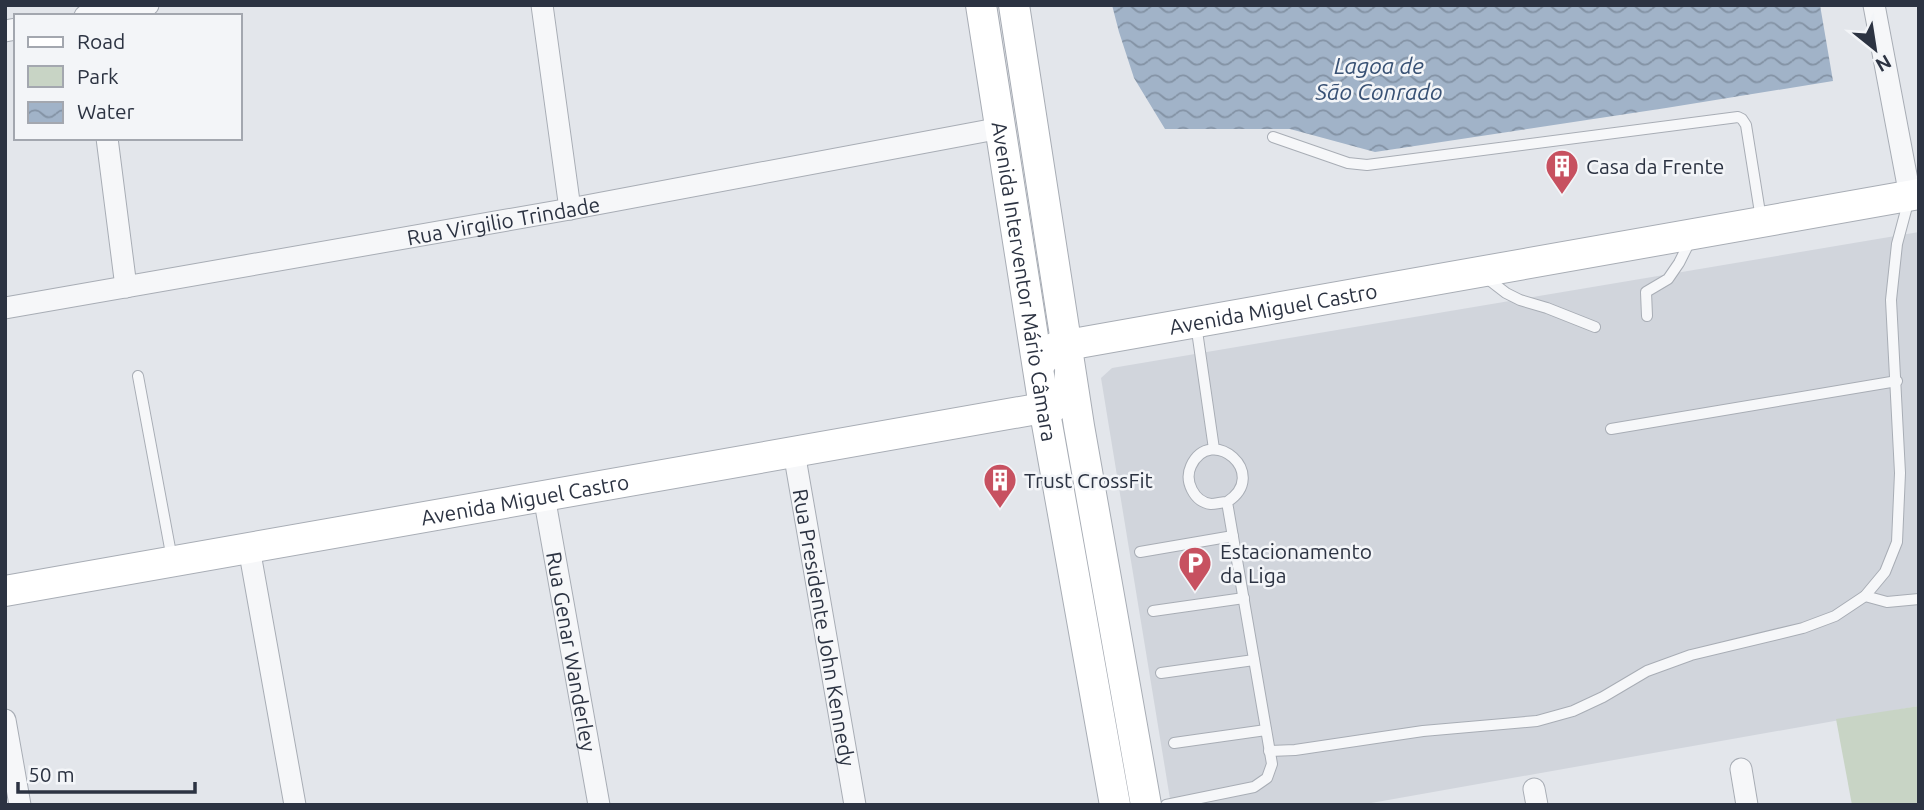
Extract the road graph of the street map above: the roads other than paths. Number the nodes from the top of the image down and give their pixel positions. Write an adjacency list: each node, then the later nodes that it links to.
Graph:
1 (148, 5): 6 (street)
2 (542, 5): 11 (street)
3 (981, 5): 7 (main road, Avenida Interventor Mário Câmara)
4 (1014, 5): 20 (main road, Avenida Interventor Mário Câmara)
5 (1874, 5): 10 (street)
6 (90, 13)
7 (1001, 128): 11 (street, Rua Virgilio Trindade); 21 (main road, Avenida Interventor Mário Câmara)
8 (1273, 137): 12 (lane)
9 (107, 140): 15 (street)
10 (1914, 195): 12 (main road, Avenida Miguel Castro); 23 (lane)
11 (570, 209): 15 (street, Rua Virgilio Trindade)
12 (1762, 222): 13 (main road, Avenida Miguel Castro)
13 (1693, 234): 14 (main road, Avenida Miguel Castro); 17 (lane)
14 (1480, 272): 18 (main road, Avenida Miguel Castro); 19 (lane)
15 (126, 287): 16 (street, Rua Virgilio Trindade)
16 (5, 308)
17 (1647, 316)
18 (1196, 322): 20 (main road, Avenida Miguel Castro); 26 (lane)
19 (1595, 327)
20 (1068, 359): 21 (main road); 24 (main road); 51 (main road, Avenida Interventor Mário Câmara)
21 (1038, 366): 24 (main road, Avenida Interventor Mário Câmara)
22 (138, 376): 33 (lane)
23 (1897, 381): 25 (lane); 35 (lane)
24 (1044, 407): 27 (main road, Avenida Miguel Castro); 50 (main road, Avenida Interventor Mário Câmara)
25 (1611, 429)
26 (1214, 449): 29 (lane); 29 (lane)
27 (794, 452): 28 (main road, Avenida Miguel Castro); 49 (street, Rua Presidente John Kennedy)
28 (544, 496): 31 (main road, Avenida Miguel Castro); 48 (street, Rua Genar Wanderley)
29 (1227, 502): 30 (lane)
30 (1233, 536): 32 (lane); 36 (lane)
31 (249, 548): 33 (main road, Avenida Miguel Castro); 47 (street)
32 (1140, 552)
33 (172, 562): 34 (main road, Avenida Miguel Castro)
34 (5, 591)
35 (1865, 596): 37 (lane); 44 (lane)
36 (1244, 598): 38 (lane); 39 (lane)
37 (1919, 599)
38 (1153, 611)
39 (1254, 660): 40 (lane); 42 (lane)
40 (1161, 673)
41 (5, 720): 46 (street)
42 (1266, 730): 43 (lane); 44 (lane)
43 (1174, 743)
44 (1269, 751): 52 (lane)
45 (1741, 769): 53 (street)
46 (20, 805)
47 (295, 805)
48 (599, 805)
49 (855, 805)
50 (1115, 805)
51 (1146, 805)
52 (1166, 805)
53 (1747, 805)

